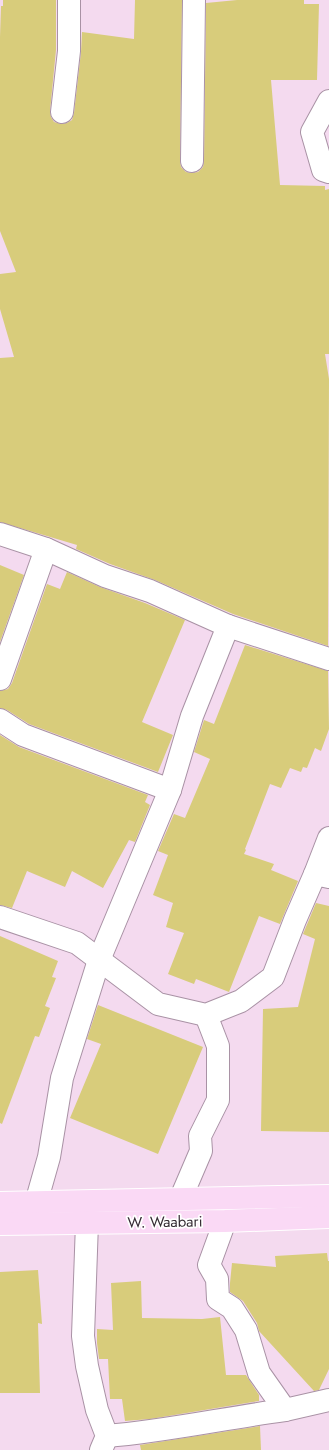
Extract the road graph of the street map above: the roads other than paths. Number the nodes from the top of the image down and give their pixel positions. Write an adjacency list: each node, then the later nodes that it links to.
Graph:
1 (69, 0): 4 (street)
2 (194, 0): 5 (street)
3 (329, 101): 6 (street)
4 (62, 112)
5 (192, 161)
6 (329, 172)
7 (0, 534): 8 (street)
8 (46, 549): 9 (street); 11 (street)
9 (228, 626): 10 (street); 13 (street)
10 (329, 659)
11 (0, 679)
12 (0, 720): 13 (street)
13 (170, 790): 17 (street)
14 (329, 838): 15 (street)
15 (322, 875): 18 (street)
16 (0, 917): 17 (street)
17 (98, 960): 18 (street); 22 (street)
18 (206, 1014): 20 (street)
19 (329, 1196): 20 (main road, W. Waabari)
20 (180, 1200): 22 (main road, W. Waabari)
21 (0, 1203): 22 (main road, W. Waabari)
22 (36, 1203)
23 (329, 1217): 24 (main road, W. Waabari)
24 (225, 1221): 25 (main road, W. Waabari); 28 (street)
25 (87, 1223): 26 (main road, W. Waabari); 29 (street)
26 (0, 1224)
27 (329, 1400): 28 (street)
28 (285, 1410): 29 (street)
29 (104, 1443)

